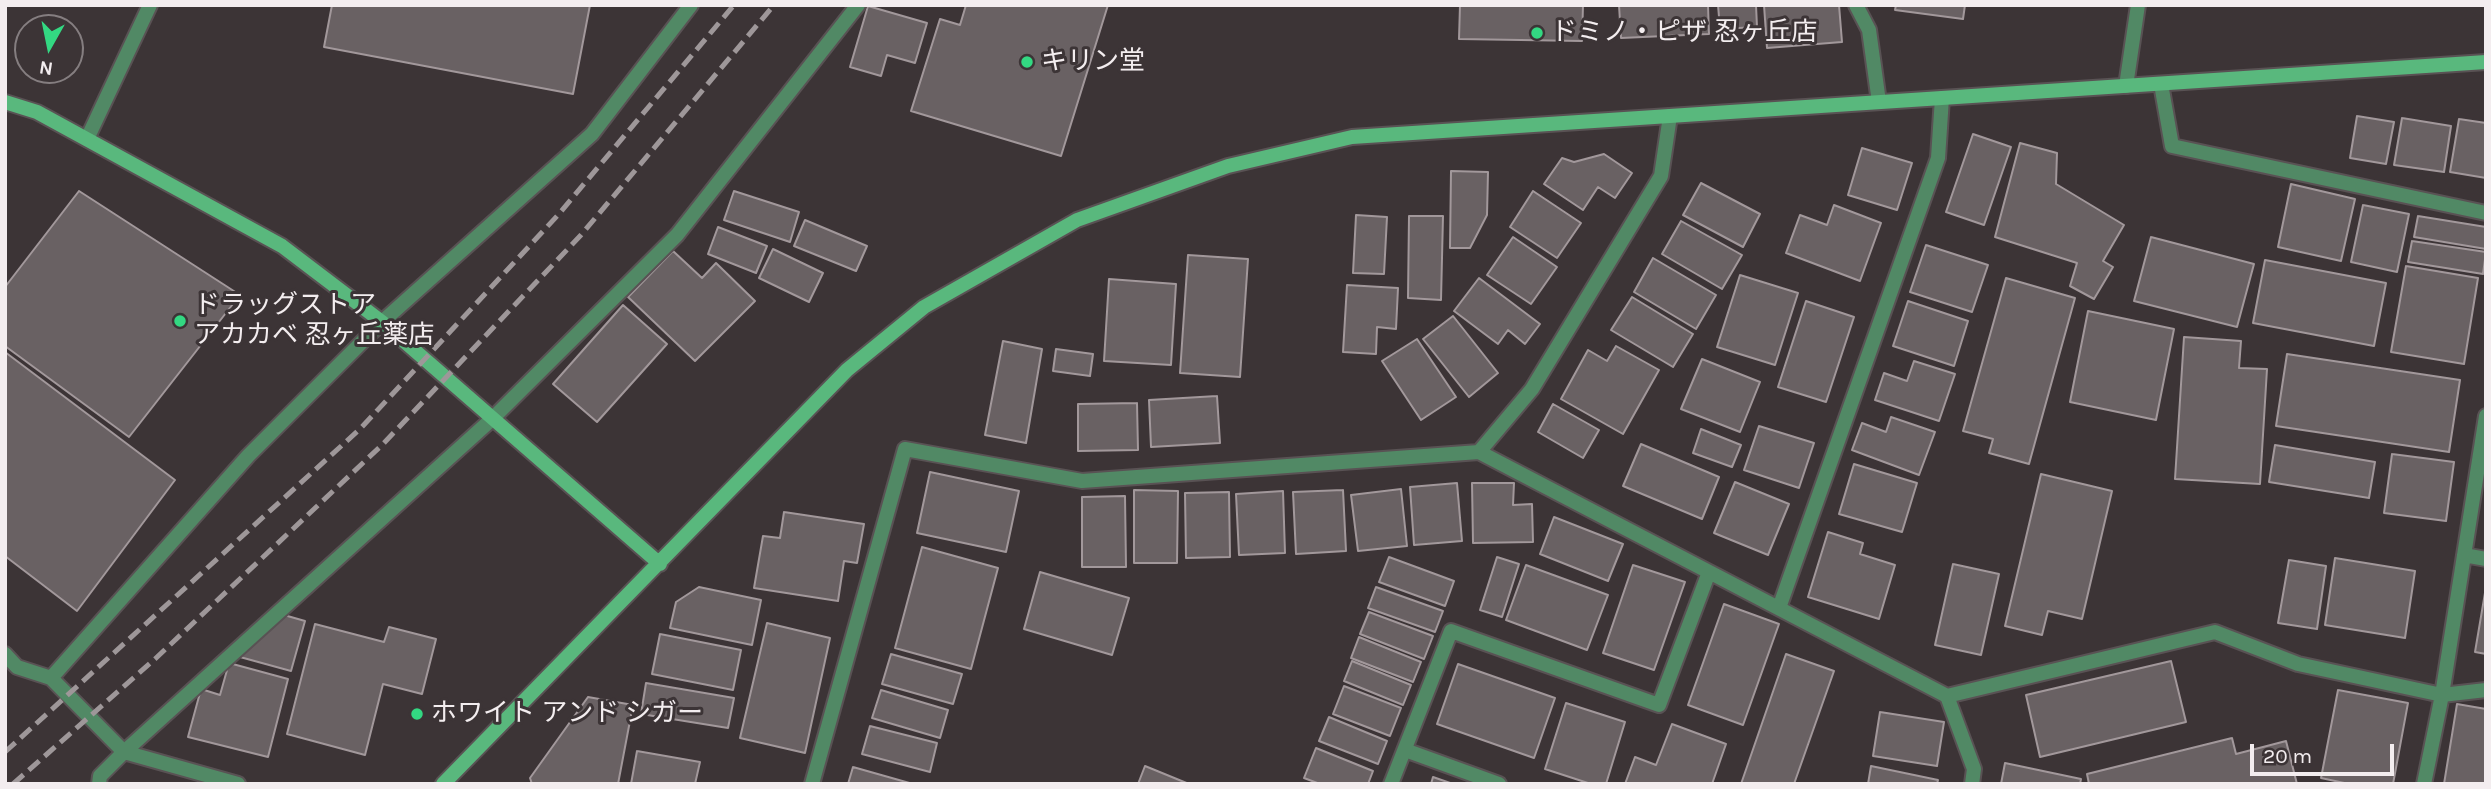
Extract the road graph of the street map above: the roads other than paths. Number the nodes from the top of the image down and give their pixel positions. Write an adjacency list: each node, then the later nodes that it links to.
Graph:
1 (150, 5): 13 (street)
2 (691, 5): 15 (street)
3 (858, 5): 17 (street)
4 (1856, 5): 11 (street)
5 (2138, 5): 8 (street)
6 (2486, 62): 7 (street)
7 (2161, 84): 8 (street); 14 (street)
8 (2126, 86): 9 (street)
9 (1942, 99): 11 (street); 23 (street)
10 (5, 102): 13 (street)
11 (1879, 102): 12 (street)
12 (1670, 116): 18 (street); 21 (street)
13 (88, 139): 15 (street)
14 (2486, 214)
15 (382, 322): 17 (street); 25 (street)
16 (2486, 416): 19 (street)
17 (492, 419): 21 (street); 30 (street)
18 (1479, 452): 22 (street); 34 (street)
19 (2464, 555): 20 (street); 27 (street)
20 (2486, 559)
21 (660, 564): 33 (street)
22 (1709, 572): 23 (street); 29 (street)
23 (1779, 608): 28 (street)
24 (5, 654): 25 (street)
25 (51, 678): 30 (street)
26 (2486, 690): 27 (street)
27 (2442, 695): 28 (street); 38 (street)
28 (1947, 696): 37 (street)
29 (1405, 750): 35 (street); 36 (street)
30 (124, 752): 31 (street); 32 (street)
31 (99, 784)
32 (238, 784)
33 (443, 784)
34 (812, 784)
35 (1391, 784)
36 (1499, 784)
37 (1972, 784)
38 (2424, 784)

